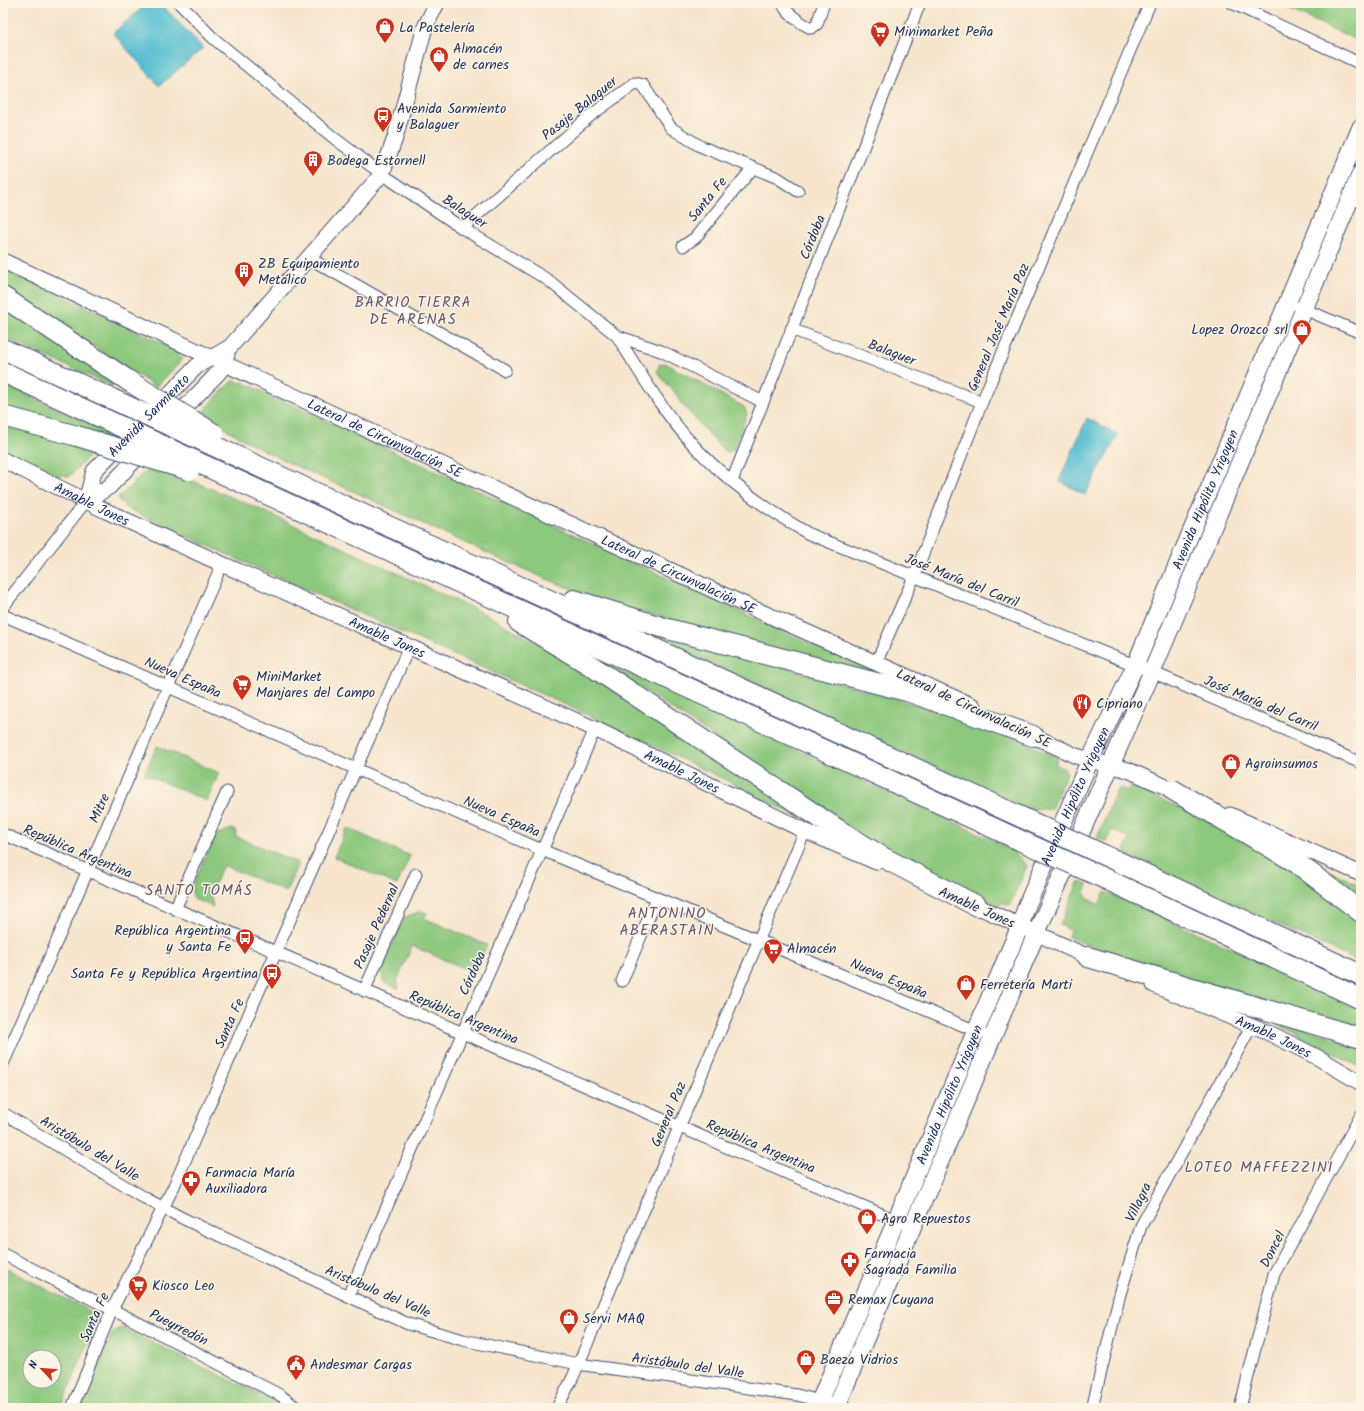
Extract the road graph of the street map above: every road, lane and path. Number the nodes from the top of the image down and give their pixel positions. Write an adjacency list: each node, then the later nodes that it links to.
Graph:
1 (179, 3): 12 (street, Balaguer)
2 (438, 3): 12 (street, Avenida Sarmiento)
3 (783, 3): 4 (street)
4 (824, 3)
5 (920, 3): 21 (street, Córdoba)
6 (1150, 3): 31 (street, General José María Paz)
7 (1232, 3): 8 (street)
8 (1361, 64)
9 (1361, 128): 19 (main road, Avenida Hipólito Yrigoyen)
10 (752, 169): 13 (street, Pasaje Balaguer); 14 (street, Pasaje Balaguer); 15 (street, Santa Fe)
11 (1361, 173): 20 (main road, Avenida Hipólito Yrigoyen)
12 (382, 174): 14 (street, Balaguer); 16 (street, Avenida Sarmiento)
13 (798, 192)
14 (462, 228): 23 (street, Balaguer)
15 (683, 246)
16 (309, 258): 24 (street, Avenida Sarmiento); 28 (street)
17 (3, 261): 26 (street, Lateral de Circunvalación SE)
18 (3, 297): 33 (highway, bridge)
19 (1287, 302): 20 (street); 45 (main road, Avenida Hipólito Yrigoyen)
20 (1304, 309): 22 (street); 46 (main road, Avenida Hipólito Yrigoyen)
21 (791, 329): 30 (street, Córdoba); 31 (street, Balaguer)
22 (1361, 333)
23 (617, 336): 30 (street, Balaguer); 36 (street, José María del Carril)
24 (230, 346): 26 (street, Avenida Sarmiento); 27 (street, Avenida Sarmiento)
25 (3, 349): 33 (highway, bridge)
26 (209, 357): 27 (street, Lateral de Circunvalación SE); 37 (street, Avenida Sarmiento)
27 (224, 364): 37 (street, Avenida Sarmiento); 44 (street, Lateral de Circunvalación SE)
28 (505, 370)
29 (3, 372): 35 (highway, bridge)
30 (763, 402): 36 (street, Córdoba)
31 (982, 402): 41 (street, General José María Paz)
32 (3, 416): 35 (highway, bridge)
33 (216, 441): 39 (highway)
34 (3, 460): 37 (street, Amable Jones)
35 (193, 466): 40 (highway)
36 (732, 482): 41 (street, José María del Carril)
37 (86, 501): 38 (street, Amable Jones); 42 (street, Avenida Sarmiento)
38 (222, 564): 43 (street, Amable Jones); 47 (street, Mitre)
39 (471, 565): 49 (highway); 71 (highway, bridge)
40 (438, 572): 63 (highway); 74 (highway, bridge)
41 (914, 577): 44 (street, General José María Paz); 45 (street, José María del Carril)
42 (3, 608): 47 (street, Nueva España)
43 (409, 647): 48 (street, Amable Jones); 53 (street, Santa Fe)
44 (876, 663): 49 (street, Lateral de Circunvalación SE)
45 (1135, 666): 46 (street, José María del Carril); 50 (main road, Avenida Hipólito Yrigoyen)
46 (1152, 672): 51 (street, José María del Carril); 52 (main road, Avenida Hipólito Yrigoyen)
47 (168, 687): 53 (street, Nueva España); 59 (street, Mitre)
48 (595, 729): 56 (street, Amable Jones); 58 (street, Córdoba)
49 (1034, 736): 50 (street, Lateral de Circunvalación SE)
50 (1090, 760): 52 (street, Lateral de Circunvalación SE); 66 (main road, Avenida Hipólito Yrigoyen)
51 (1361, 763)
52 (1111, 765): 54 (street, Lateral de Circunvalación SE); 67 (main road, Avenida Hipólito Yrigoyen)
53 (356, 768): 58 (street, Nueva España); 69 (street, Santa Fe)
54 (1173, 790): 61 (street, Lateral de Circunvalación SE); 65 (highway)
55 (227, 792): 64 (street)
56 (805, 831): 63 (street, Amable Jones); 68 (street, General Paz)
57 (3, 834): 59 (street, República Argentina)
58 (542, 850): 62 (street, Nueva España); 77 (street, Córdoba)
59 (88, 871): 64 (street, República Argentina); 80 (street, Mitre)
60 (416, 874): 73 (street, Pasaje Pedernal)
61 (1361, 874)
62 (657, 898): 68 (street, Nueva España); 72 (street)
63 (977, 906): 66 (street, Amable Jones)
64 (175, 909): 69 (street, República Argentina)
65 (1361, 912)
66 (1020, 926): 67 (street, Amable Jones); 76 (main road, Avenida Hipólito Yrigoyen)
67 (1036, 934): 70 (street, Amable Jones); 78 (main road, Avenida Hipólito Yrigoyen)
68 (759, 940): 76 (street, Nueva España); 84 (street, General Paz)
69 (276, 952): 73 (street, República Argentina); 85 (street, Santa Fe)
70 (1088, 957): 75 (street, Amable Jones); 79 (highway)
71 (1361, 975)
72 (622, 981)
73 (364, 990): 77 (street, República Argentina)
74 (1361, 999)
75 (1252, 1026): 81 (street, Amable Jones); 97 (street, Villagra)
76 (976, 1031): 78 (street, Nueva España); 86 (main road, Avenida Hipólito Yrigoyen)
77 (462, 1033): 84 (street, República Argentina); 89 (street, Córdoba)
78 (993, 1037): 87 (main road, Avenida Hipólito Yrigoyen)
79 (1361, 1038)
80 (3, 1064)
81 (1361, 1083)
82 (3, 1113): 85 (street, Aristóbulo del Valle)
83 (1361, 1115): 98 (street, Doncel)
84 (679, 1126): 86 (street, República Argentina); 91 (street, General Paz)
85 (164, 1208): 89 (street, Aristóbulo del Valle); 90 (street, Santa Fe)
86 (896, 1221): 87 (street, República Argentina); 92 (main road, Avenida Hipólito Yrigoyen)
87 (912, 1228): 93 (main road, Avenida Hipólito Yrigoyen)
88 (3, 1254): 90 (street, Pueyrredón)
89 (348, 1296): 91 (street, Aristóbulo del Valle)
90 (112, 1310): 94 (street, Santa Fe); 95 (street, Pueyrredón)
91 (578, 1364): 92 (street, Aristóbulo del Valle); 96 (street, General Paz)
92 (819, 1404): 93 (street, Aristóbulo del Valle)
93 (840, 1407)
94 (72, 1408)
95 (297, 1408)
96 (556, 1408)
97 (1092, 1408)
98 (1240, 1408)

